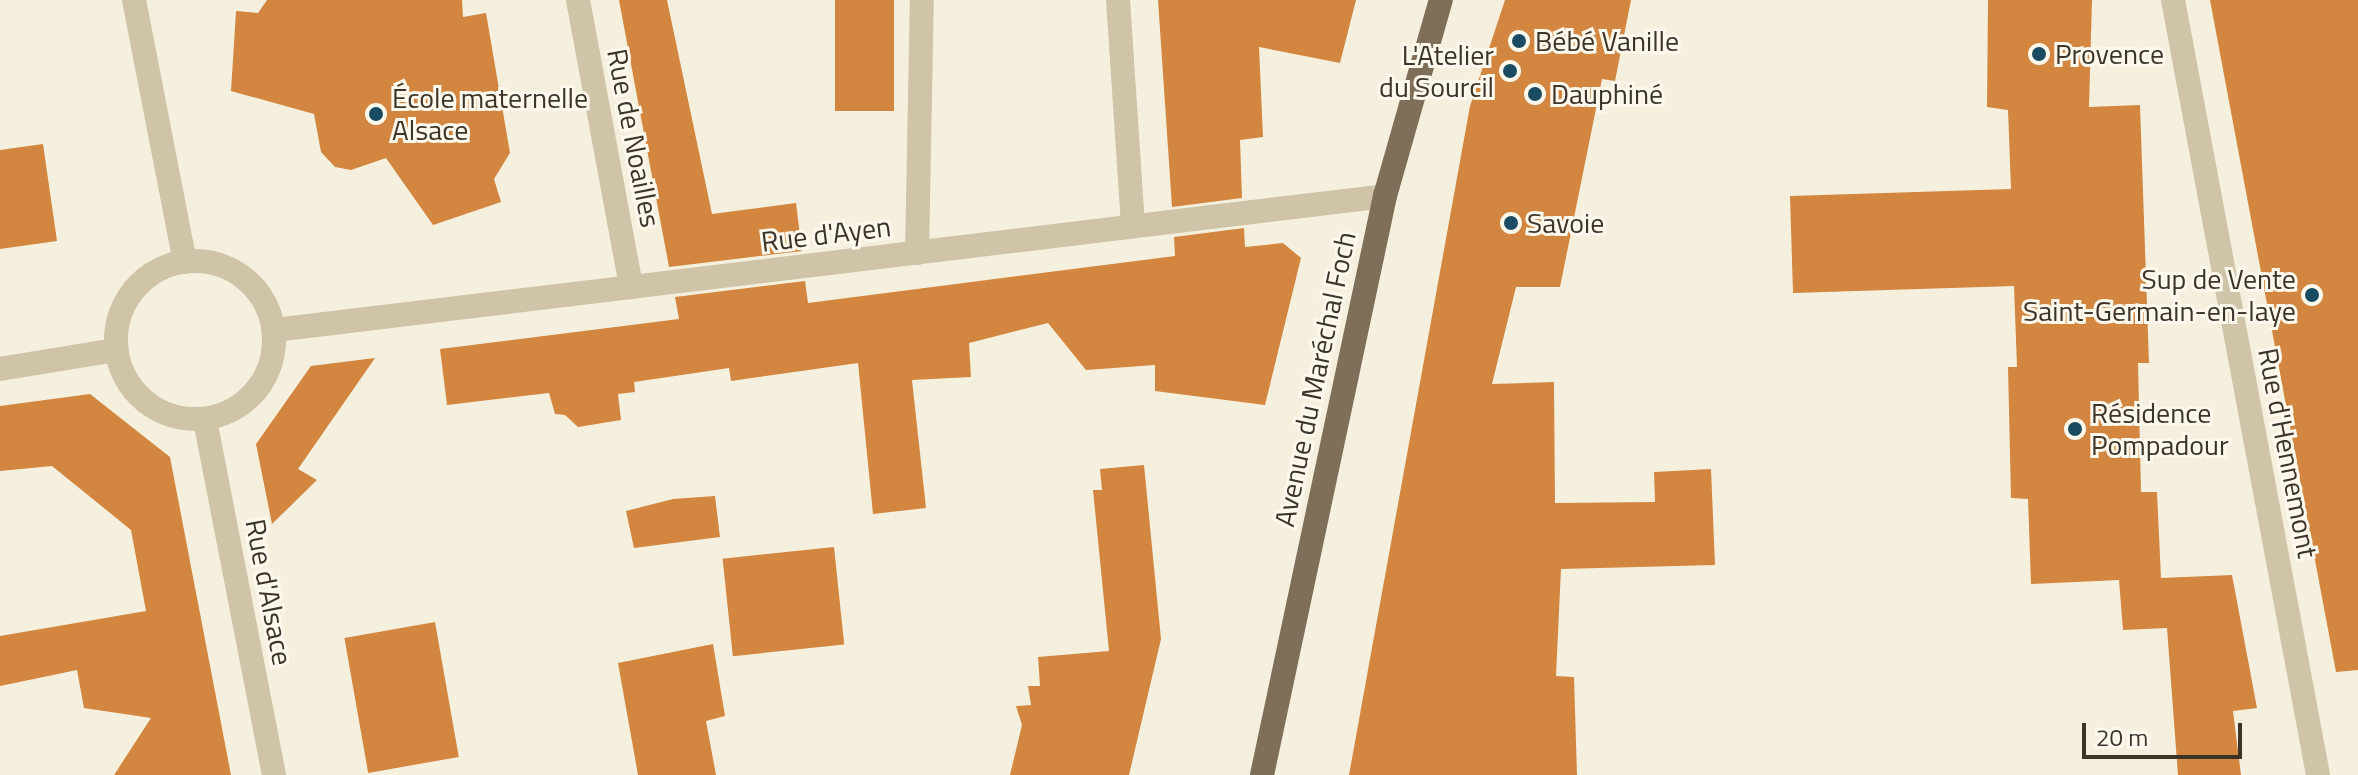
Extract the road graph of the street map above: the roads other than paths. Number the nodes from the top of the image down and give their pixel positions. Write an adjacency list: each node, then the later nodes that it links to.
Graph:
1 (134, 0): 10 (street)
2 (578, 0): 11 (street, Rue de Noailles)
3 (922, 0): 9 (street)
4 (1118, 0): 8 (street)
5 (1441, 0): 7 (main road, Avenue du Maréchal Foch)
6 (2173, 0): 18 (street, Rue d'Hennemont)
7 (1385, 196): 8 (street, Rue d'Ayen); 17 (main road, Avenue du Maréchal Foch)
8 (1133, 226): 9 (street, Rue d'Ayen)
9 (917, 253): 11 (street, Rue d'Ayen)
10 (185, 262): 12 (street); 13 (street)
11 (631, 287): 12 (street, Rue d'Ayen)
12 (275, 330): 15 (street)
13 (116, 350): 14 (street); 15 (street)
14 (0, 369)
15 (205, 420): 16 (street, Rue d'Alsace)
16 (274, 775)
17 (1262, 775)
18 (2318, 775)

